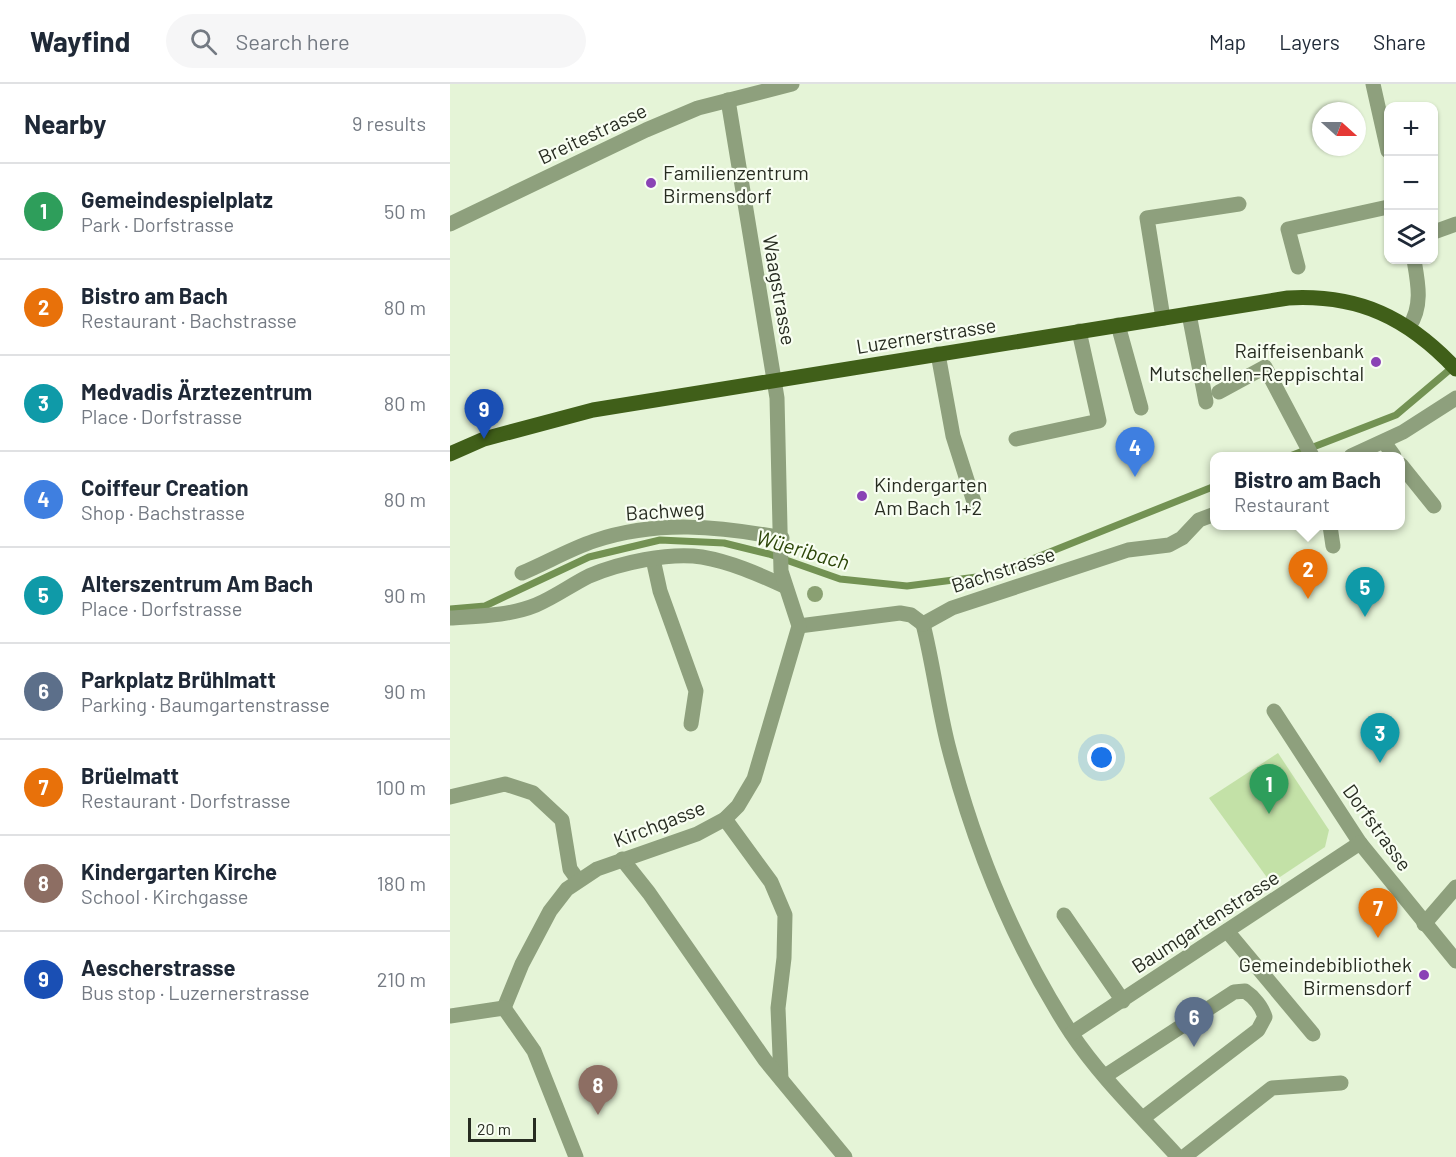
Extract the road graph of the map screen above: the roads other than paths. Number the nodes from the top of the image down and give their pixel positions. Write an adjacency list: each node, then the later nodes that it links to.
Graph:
1 (792, 84): 3 (street, Breitestrasse)
2 (1372, 84): 4 (street)
3 (728, 100): 7 (street, Breitestrasse); 19 (street, Waagstrasse)
4 (1384, 131)
5 (1239, 204): 13 (street)
6 (1384, 208): 11 (street)
7 (450, 224)
8 (1456, 224): 9 (street)
9 (1438, 231)
10 (1414, 264): 15 (street)
11 (1298, 267)
12 (1189, 314): 13 (main road, Luzernerstrasse); 15 (main road, Luzernerstrasse); 22 (street)
13 (1163, 318): 14 (main road, Luzernerstrasse)
14 (1118, 325): 16 (main road, Luzernerstrasse); 23 (street)
15 (1409, 327): 18 (main road, Luzernerstrasse)
16 (1079, 332): 17 (main road, Luzernerstrasse); 24 (street)
17 (938, 354): 19 (main road, Luzernerstrasse); 31 (street)
18 (1456, 369)
19 (775, 381): 29 (main road, Luzernerstrasse); 35 (street)
20 (1219, 392): 26 (street)
21 (1456, 398): 25 (street)
22 (1206, 402)
23 (1141, 408)
24 (1016, 439)
25 (1384, 442): 27 (street); 28 (street)
26 (1310, 452)
27 (1360, 452)
28 (1391, 452)
29 (450, 454)
30 (1405, 470): 32 (street)
31 (974, 502)
32 (1434, 506)
33 (1210, 516): 41 (street, Bachstrasse)
34 (1331, 530): 36 (street)
35 (782, 544): 38 (street, Bachweg); 39 (street)
36 (1333, 546)
37 (652, 559): 39 (street); 40 (street); 44 (street)
38 (522, 573)
39 (783, 578): 42 (street)
40 (450, 618)
41 (923, 624): 42 (street); 58 (street)
42 (798, 626): 46 (street, Kirchgasse)
43 (1274, 711): 47 (street, Dorfstrasse)
44 (691, 724)
45 (450, 797): 49 (street)
46 (725, 819): 48 (street, Kirchgasse); 61 (street)
47 (1360, 843): 52 (street, Dorfstrasse); 53 (street, Baumgartenstrasse)
48 (622, 860): 49 (street, Kirchgasse); 61 (street)
49 (578, 880): 56 (street, Kirchgasse)
50 (1456, 887): 52 (street)
51 (1064, 915): 55 (street)
52 (1424, 924): 54 (street, Dorfstrasse)
53 (1227, 931): 55 (street, Baumgartenstrasse); 59 (street)
54 (1456, 961)
55 (1123, 1001): 58 (street, Baumgartenstrasse)
56 (504, 1008): 57 (street); 64 (street)
57 (450, 1016)
58 (1072, 1033): 60 (street)
59 (1314, 1034)
60 (1105, 1076): 63 (street); 63 (street)
61 (781, 1079): 65 (street)
62 (1341, 1083): 67 (street)
63 (1143, 1118): 66 (street)
64 (576, 1157)
65 (844, 1157)
66 (1178, 1157)
67 (1184, 1157)

